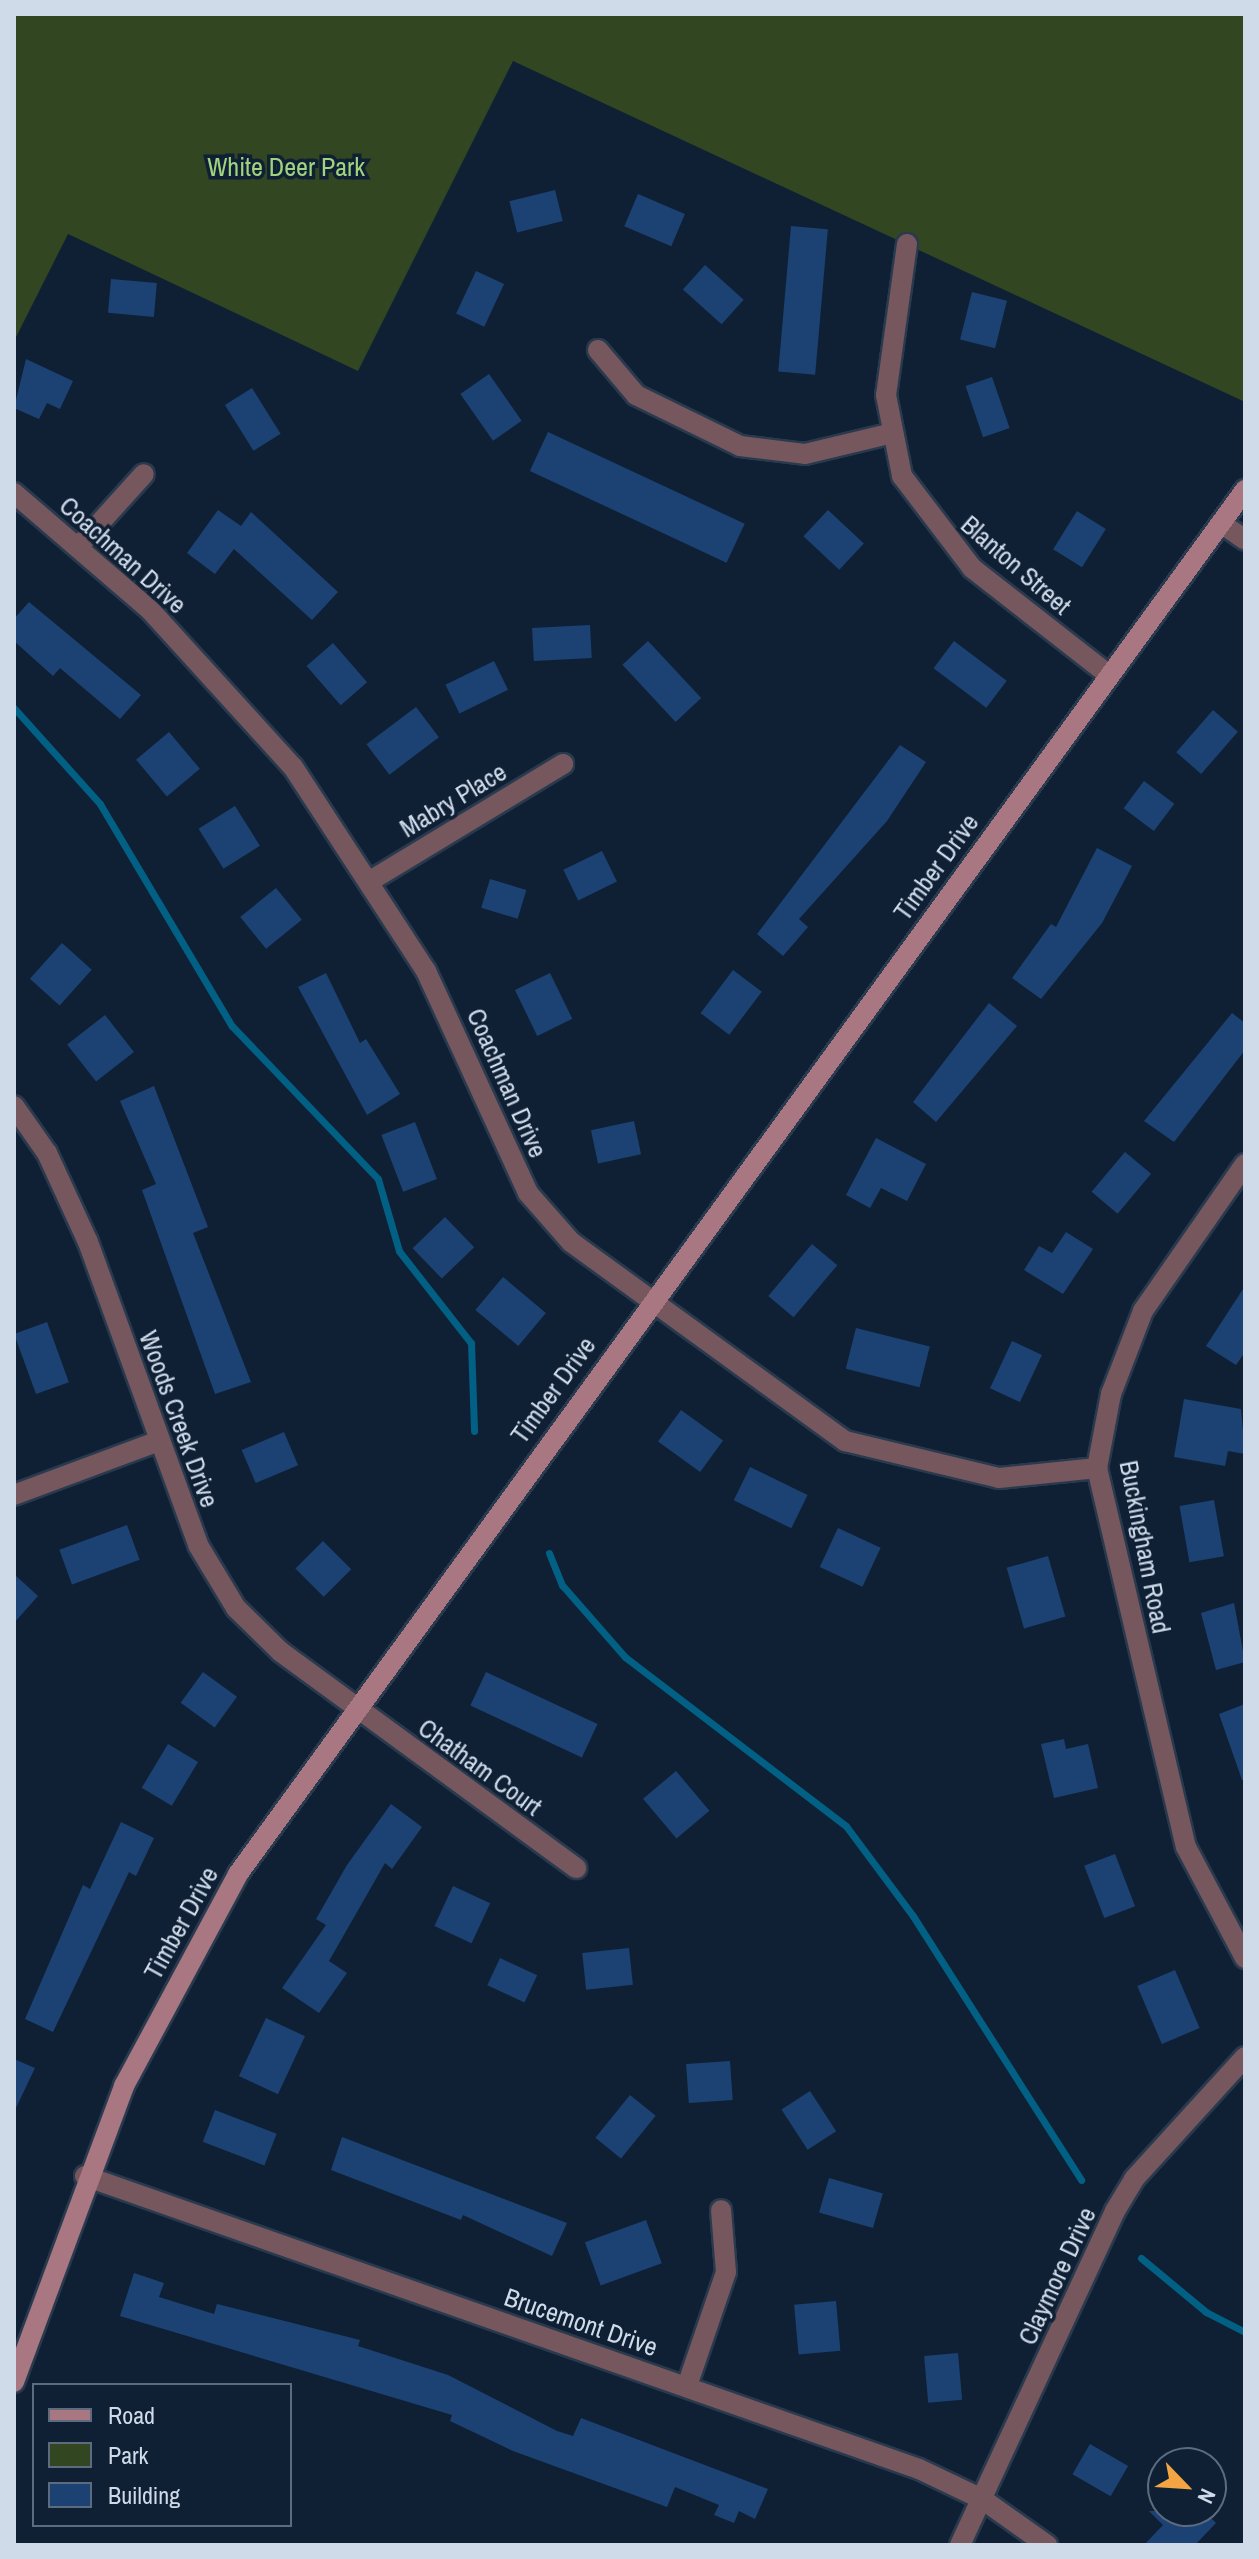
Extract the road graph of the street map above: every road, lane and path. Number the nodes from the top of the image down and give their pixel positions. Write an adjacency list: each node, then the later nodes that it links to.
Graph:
1 (907, 244): 3 (street, Blanton Street)
2 (598, 350): 3 (street)
3 (889, 434): 10 (street, Blanton Street)
4 (144, 474): 9 (street)
5 (1245, 490): 7 (main road, Timber Drive)
6 (14, 493): 9 (street, Coachman Drive)
7 (1221, 523): 8 (street); 10 (main road, Timber Drive)
8 (1245, 540)
9 (78, 547): 12 (street, Coachman Drive)
10 (1109, 675): 15 (main road, Timber Drive)
11 (563, 764): 12 (street, Mabry Place)
12 (370, 881): 15 (street, Coachman Drive)
13 (14, 1106): 16 (street, Woods Creek Drive)
14 (1245, 1164): 17 (street, Buckingham Road)
15 (651, 1299): 17 (street, Coachman Drive); 19 (main road, Timber Drive)
16 (159, 1441): 18 (street); 19 (street, Woods Creek Drive)
17 (1097, 1468): 21 (street, Buckingham Road)
18 (14, 1495)
19 (355, 1706): 20 (street, Chatham Court); 23 (main road, Timber Drive)
20 (576, 1868)
21 (1245, 1958)
22 (1245, 2057): 27 (street, Claymore Drive)
23 (85, 2176): 25 (main road, Timber Drive); 26 (street, Brucemont Drive)
24 (721, 2210): 26 (street)
25 (14, 2382)
26 (687, 2386): 27 (street, Brucemont Drive)
27 (982, 2499): 28 (street, Claymore Drive); 29 (street, Brucemont Drive)
28 (960, 2545)
29 (1047, 2545)

